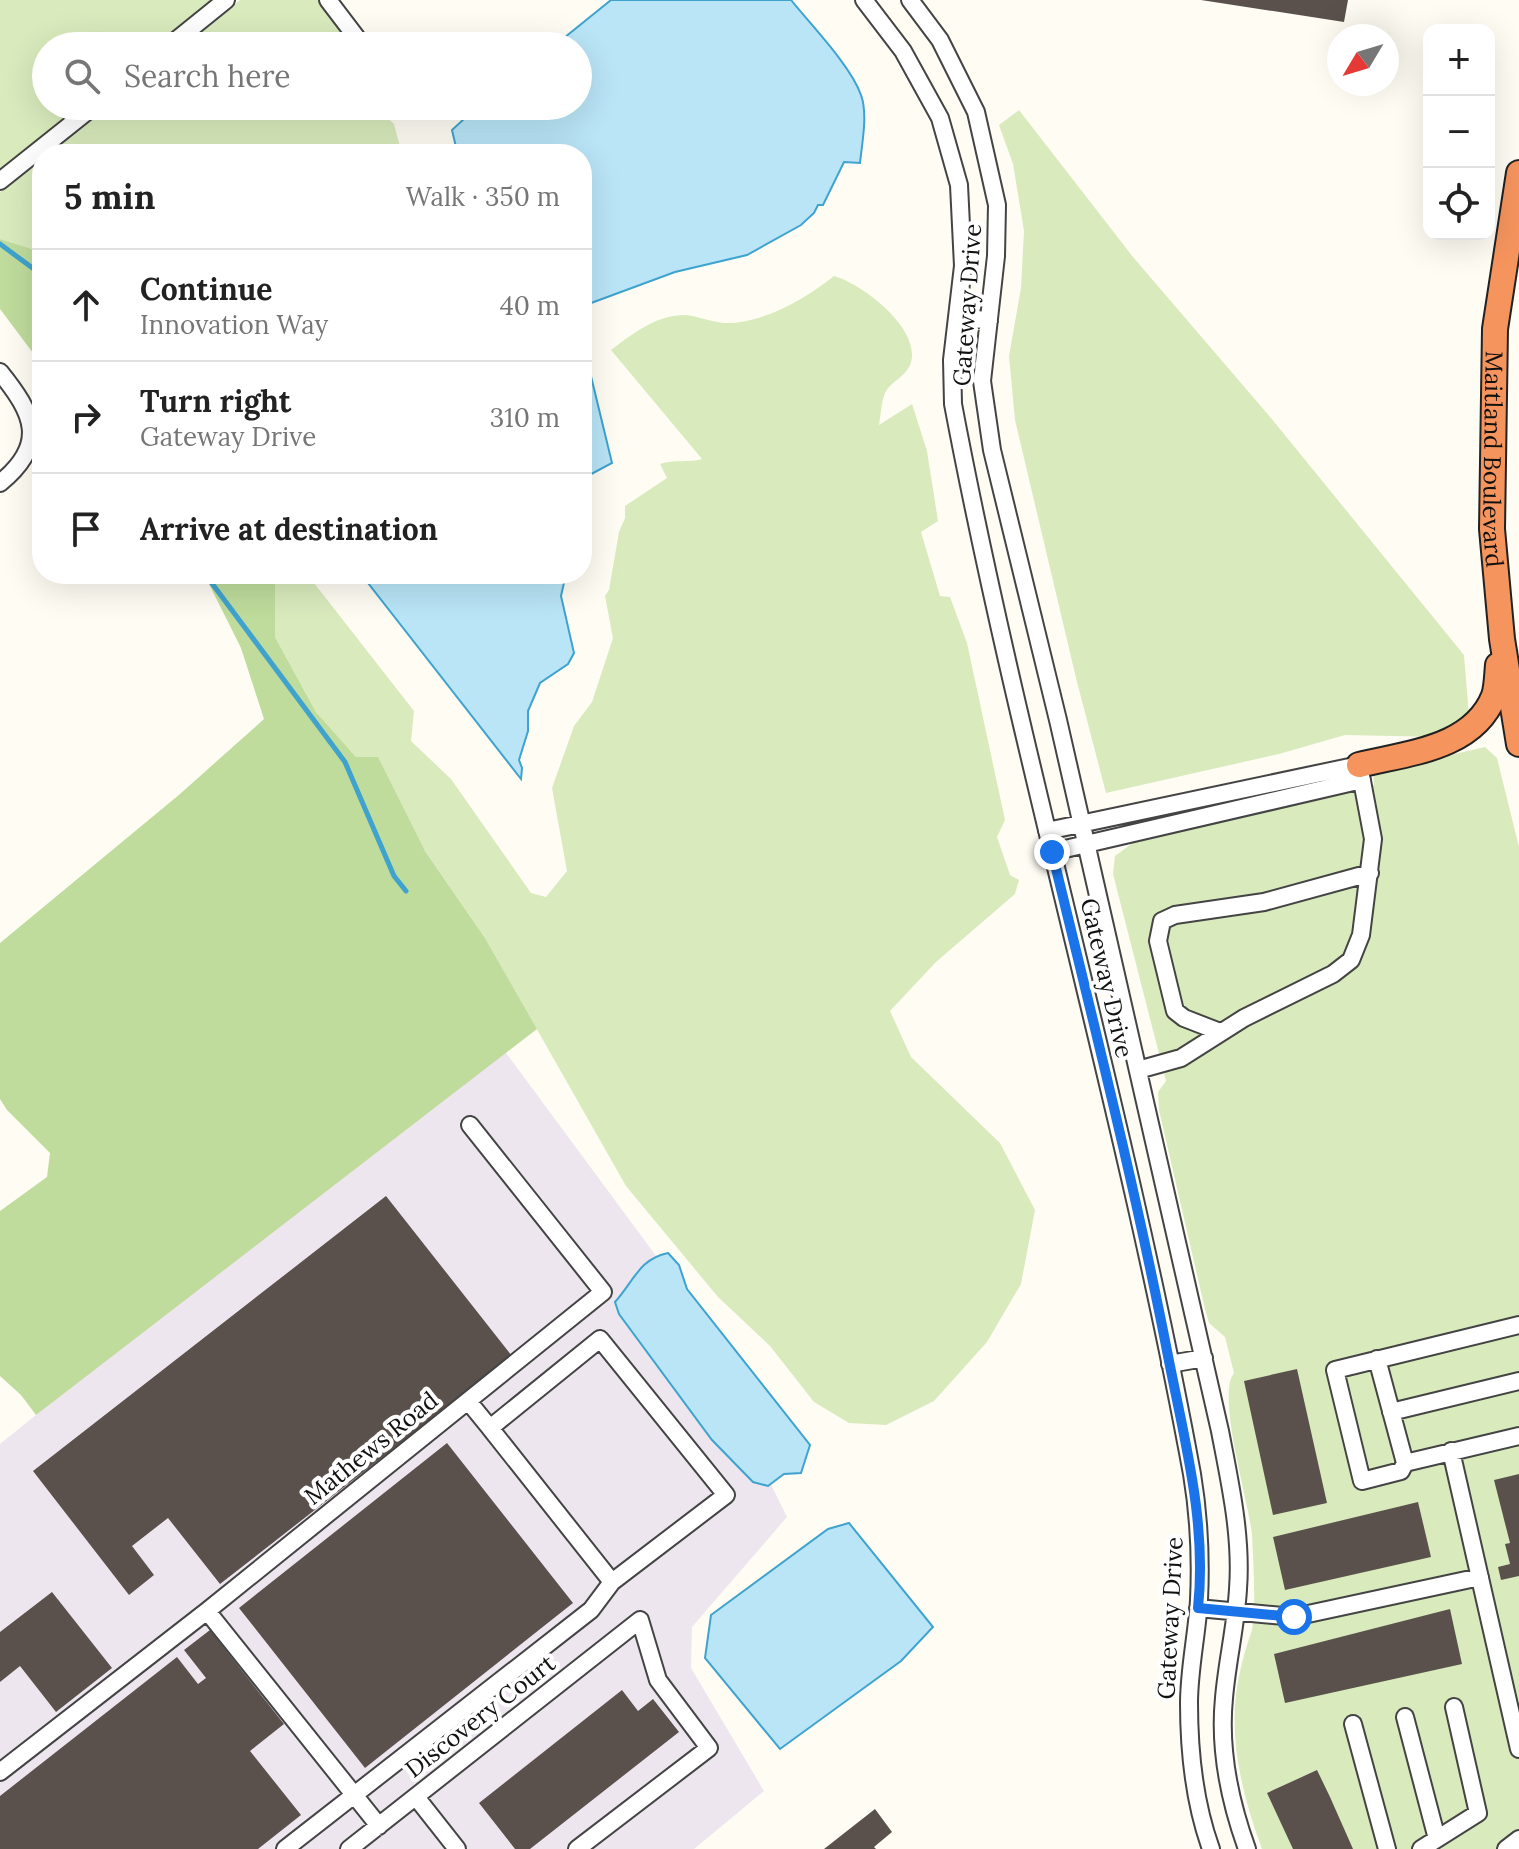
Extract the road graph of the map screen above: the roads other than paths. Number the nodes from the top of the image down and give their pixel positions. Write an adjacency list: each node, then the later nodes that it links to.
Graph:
1 (226, 0): 5 (street)
2 (328, 0): 6 (street)
3 (864, 0): 12 (street, Gateway Drive)
4 (910, 0): 13 (street, Gateway Drive)
5 (186, 32)
6 (352, 32)
7 (76, 120): 8 (street)
8 (46, 144)
9 (32, 155): 11 (street)
10 (1519, 173): 16 (highway, Maitland Boulevard)
11 (0, 181)
12 (958, 316): 13 (street); 20 (street, Gateway Drive)
13 (989, 321): 19 (street, Gateway Drive)
14 (0, 372): 15 (street)
15 (0, 483)
16 (1502, 639): 17 (highway, Maitland Boulevard); 18 (highway)
17 (1519, 744)
18 (1361, 773): 19 (street); 21 (street); 23 (street)
19 (1082, 823): 20 (street); 21 (street, Gateway Drive)
20 (1047, 831): 22 (street, Gateway Drive)
21 (1086, 843): 22 (street); 25 (street, Gateway Drive)
22 (1052, 852): 30 (street, Gateway Drive)
23 (1370, 873): 24 (street); 24 (street)
24 (1220, 1032): 25 (street)
25 (1138, 1070): 28 (street, Gateway Drive)
26 (470, 1125): 32 (street, Mathews Road)
27 (1519, 1325): 29 (street)
28 (1204, 1358): 30 (street); 42 (street, Gateway Drive)
29 (1377, 1359): 33 (street); 37 (street)
30 (1170, 1364): 40 (street, Gateway Drive)
31 (1519, 1381): 33 (street)
32 (468, 1401): 34 (street); 41 (street, Mathews Road)
33 (1391, 1412): 37 (street)
34 (490, 1428): 39 (street); 39 (street)
35 (1519, 1436): 36 (street)
36 (1451, 1451): 37 (street); 38 (street)
37 (1405, 1463)
38 (1480, 1577): 42 (street); 43 (street)
39 (612, 1582): 49 (street)
40 (1198, 1608): 42 (street); 58 (street, Gateway Drive)
41 (207, 1611): 48 (street, Mathews Road); 49 (street)
42 (1235, 1613): 59 (street, Gateway Drive)
43 (1512, 1690): 47 (street)
44 (1454, 1707): 52 (street)
45 (1405, 1717): 52 (street)
46 (1353, 1724): 60 (street)
47 (1519, 1749)
48 (0, 1772)
49 (354, 1795): 51 (street); 54 (street)
50 (416, 1797): 51 (street, Discovery Court); 56 (street); 57 (street, Discovery Court)
51 (379, 1826): 55 (street, Discovery Court)
52 (1437, 1839): 61 (street)
53 (1519, 1839): 62 (street)
54 (285, 1849)
55 (349, 1849)
56 (457, 1849)
57 (577, 1849)
58 (1211, 1849)
59 (1247, 1849)
60 (1387, 1849)
61 (1421, 1849)
62 (1506, 1849)

